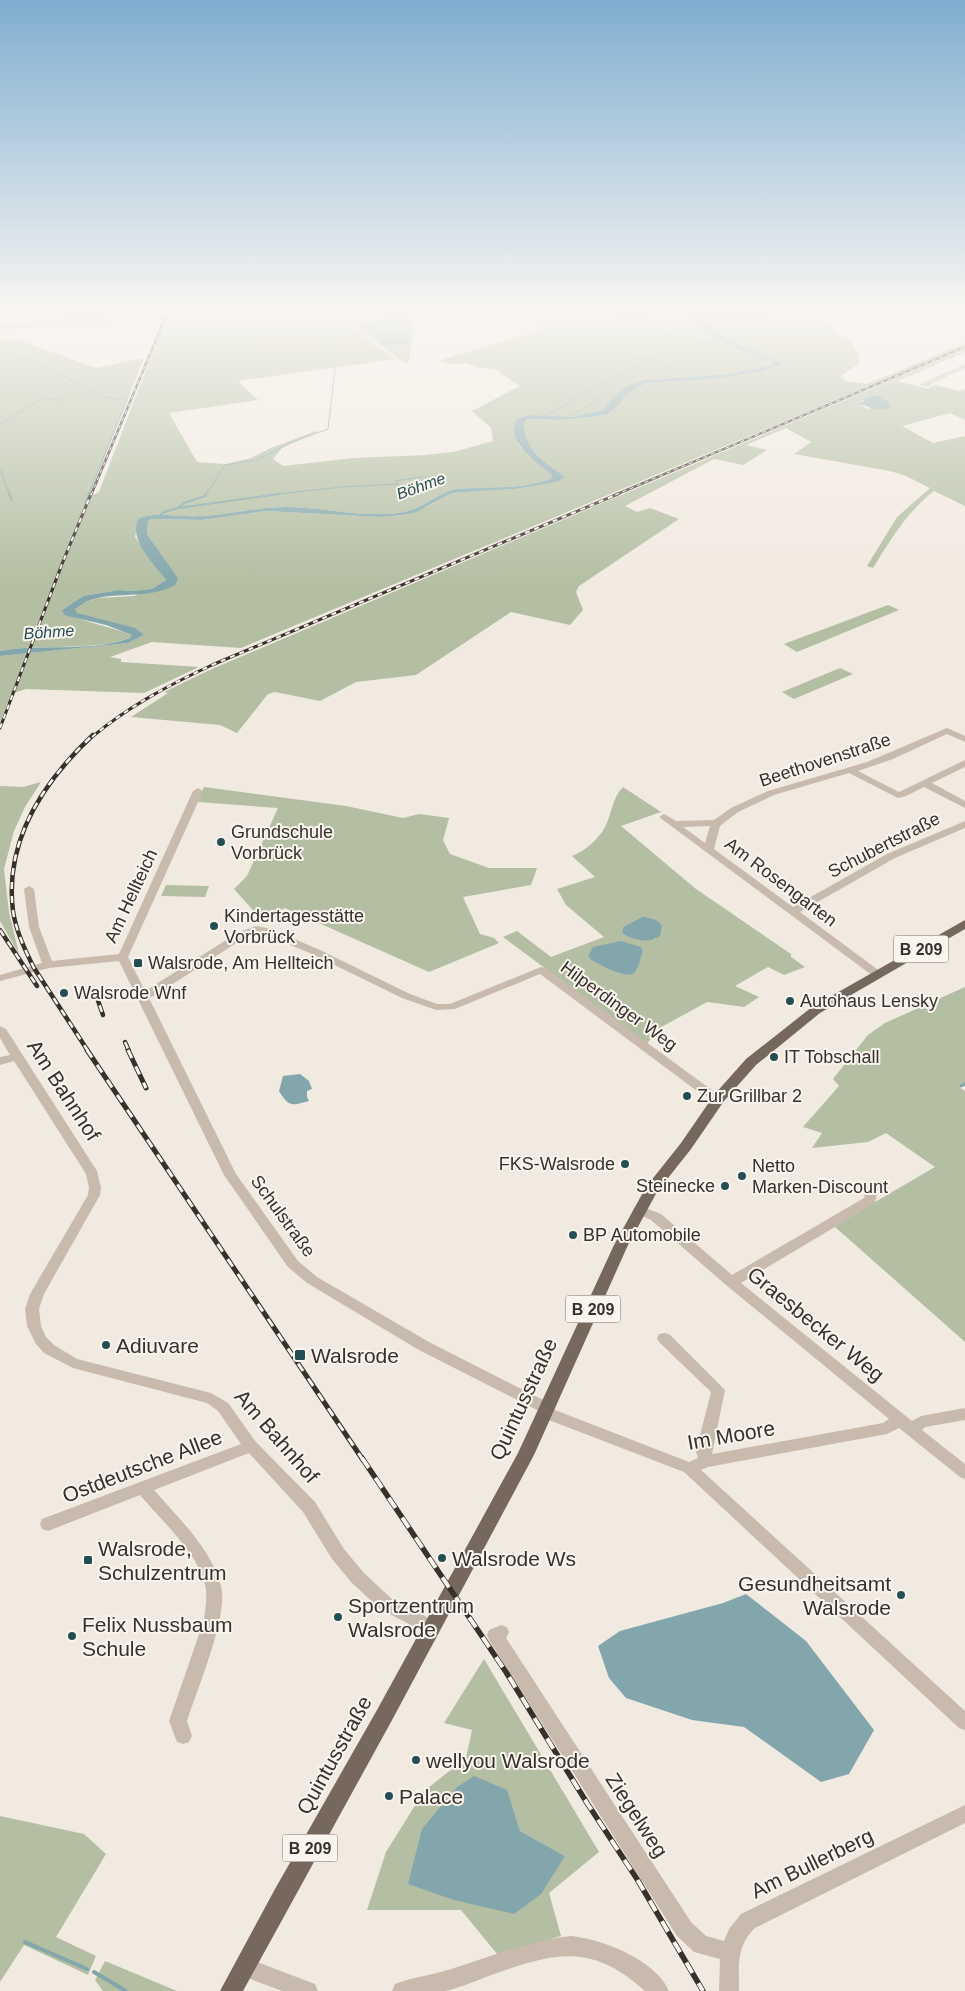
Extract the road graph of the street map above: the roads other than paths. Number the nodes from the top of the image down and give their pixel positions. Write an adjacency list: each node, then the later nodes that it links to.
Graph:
1 (965, 740): 3 (street, Beethovenstraße)
2 (965, 763): 4 (street)
3 (850, 770): 4 (street); 8 (street, Beethovenstraße)
4 (924, 783): 6 (street)
5 (198, 791): 15 (street, Am Hellteich)
6 (965, 805)
7 (664, 817): 9 (street, Am Rosengarten)
8 (716, 823): 9 (street); 11 (street)
9 (674, 824): 11 (street, Am Rosengarten)
10 (965, 824): 13 (street, Schubertstraße)
11 (706, 848): 13 (street, Am Rosengarten)
12 (29, 889): 16 (street)
13 (792, 912): 17 (street, Am Rosengarten)
14 (965, 924): 17 (main road, Quintusstraße / B 209)
15 (123, 957): 16 (street, Am Hellteich); 19 (street, Schulstraße)
16 (48, 965): 18 (street, Am Hellteich)
17 (877, 974): 23 (main road, Quintusstraße / B 209)
18 (0, 978)
19 (142, 996): 23 (street, Hilperdinger Weg); 28 (street, Schulstraße)
20 (0, 1029): 21 (street, Am Bahnhof)
21 (16, 1057): 22 (street); 31 (street, Am Bahnhof)
22 (0, 1061)
23 (719, 1098): 25 (main road, Quintusstraße / B 209)
24 (872, 1189): 26 (street)
25 (640, 1210): 26 (street, Graesbecker Weg); 28 (main road, Quintusstraße / B 209)
26 (731, 1282): 30 (street, Graesbecker Weg)
27 (664, 1338): 32 (street)
28 (547, 1411): 33 (street, Im Moore); 37 (main road, Quintusstraße / B 209)
29 (965, 1414): 30 (street, Im Moore)
30 (906, 1425): 32 (street, Im Moore); 34 (street, Graesbecker Weg)
31 (251, 1446): 35 (street, Ostdeutsche Allee); 37 (street, Am Bahnhof)
32 (706, 1461): 33 (street, Im Moore)
33 (689, 1468): 39 (street)
34 (965, 1473)
35 (143, 1487): 36 (street, Ostdeutsche Allee); 40 (street)
36 (48, 1524)
37 (432, 1628): 43 (main road, Quintusstraße / B 209)
38 (501, 1632): 42 (street, Ziegelweg)
39 (965, 1722)
40 (183, 1736)
41 (965, 1814): 42 (street, Am Bullerberg)
42 (731, 1952): 48 (street, Am Bullerberg)
43 (244, 1967): 44 (main road, Quintusstraße / B 209); 45 (street)
44 (231, 1991)
45 (308, 1991)
46 (402, 1991): 47 (street)
47 (659, 1991)
48 (729, 1991)

